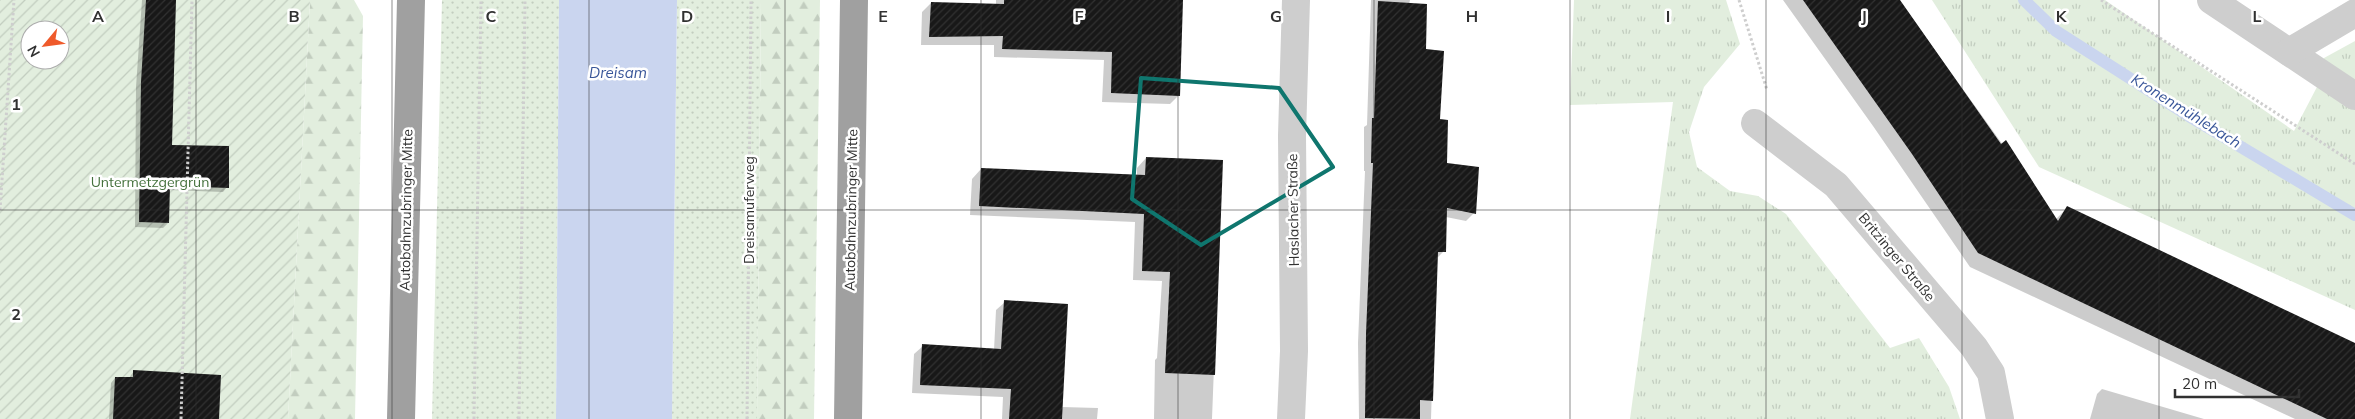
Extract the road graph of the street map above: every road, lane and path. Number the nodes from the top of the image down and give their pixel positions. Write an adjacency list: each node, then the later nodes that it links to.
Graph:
1 (14, 0): 17 (path)
2 (192, 0): 18 (path)
3 (411, 0): 19 (highway, Autobahnzubringer Mitte)
4 (481, 0): 20 (path)
5 (525, 0): 21 (path)
6 (751, 0): 22 (path, Dreisamuferweg)
7 (854, 0): 23 (highway, Autobahnzubringer Mitte)
8 (1296, 0): 24 (street, Haslacher Straße)
9 (1739, 0): 15 (path)
10 (2101, 0): 16 (path)
11 (2211, 0): 13 (street)
12 (2355, 13): 13 (street)
13 (2289, 52): 14 (street)
14 (2355, 96)
15 (1755, 123): 25 (street, Britzinger Straße)
16 (2355, 164)
17 (0, 210)
18 (182, 419)
19 (401, 419)
20 (474, 419)
21 (519, 419)
22 (748, 419)
23 (848, 419)
24 (1291, 419)
25 (2000, 419)

